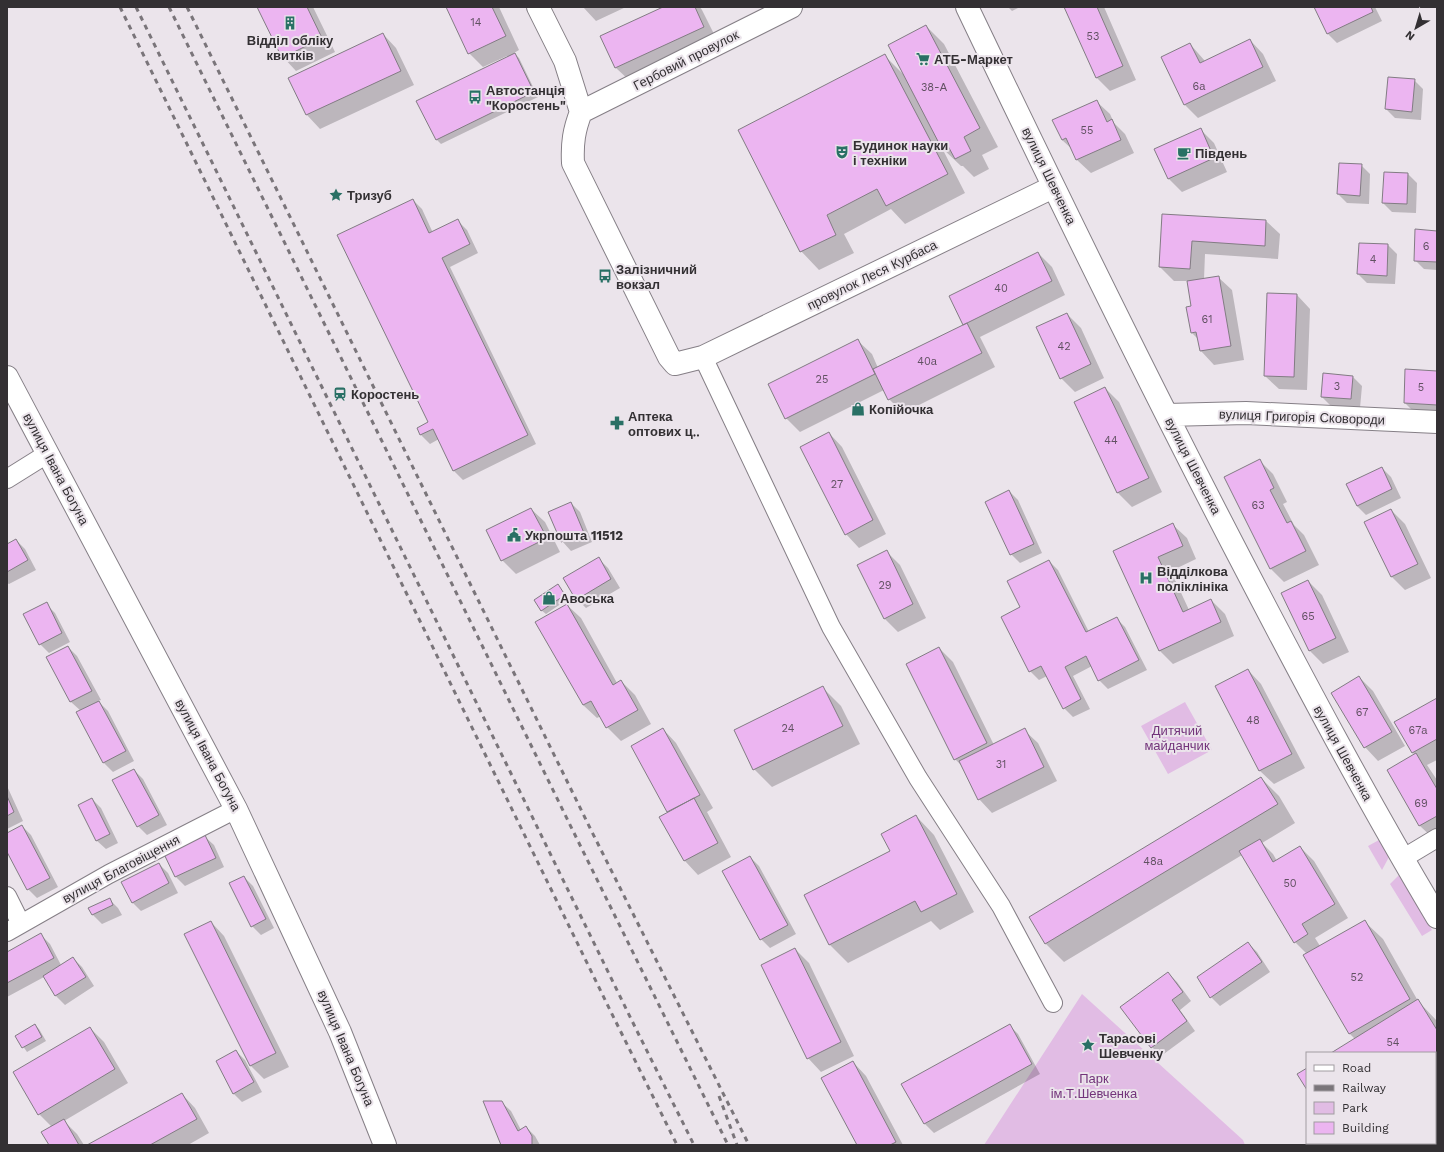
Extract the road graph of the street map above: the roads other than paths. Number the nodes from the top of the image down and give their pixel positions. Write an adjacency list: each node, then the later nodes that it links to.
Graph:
1 (538, 7): 4 (street)
2 (791, 7): 4 (street, Гербовий провулок)
3 (966, 7): 5 (street, вулиця Шевченка)
4 (581, 112): 6 (street)
5 (1053, 187): 6 (street, провулок Леся Курбаса); 8 (street, вулиця Шевченка)
6 (696, 359): 18 (street)
7 (7, 377): 10 (street, вулиця Івана Богуна)
8 (1167, 415): 9 (street, вулиця Григорія Сковороди); 14 (street, вулиця Шевченка)
9 (1437, 422)
10 (47, 454): 11 (street); 12 (street, вулиця Івана Богуна)
11 (7, 479)
12 (236, 809): 17 (street, вулиця Благовіщення); 19 (street, вулиця Івана Богуна)
13 (1437, 838): 14 (street)
14 (1402, 858): 16 (street, вулиця Шевченка)
15 (7, 896): 17 (street)
16 (1437, 917)
17 (14, 928)
18 (1053, 1003)
19 (385, 1145)

